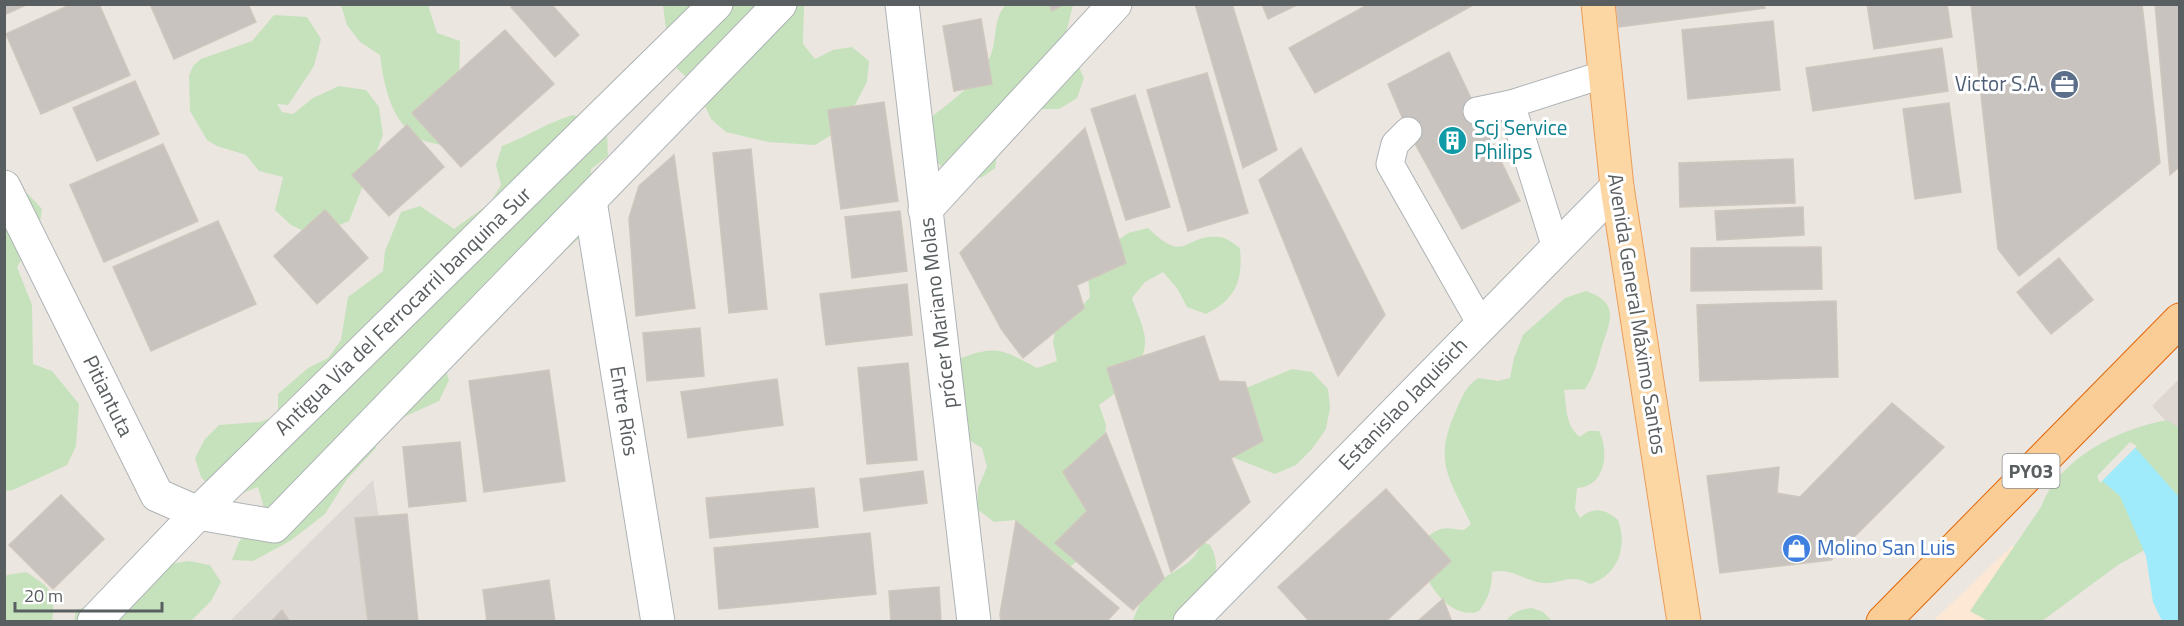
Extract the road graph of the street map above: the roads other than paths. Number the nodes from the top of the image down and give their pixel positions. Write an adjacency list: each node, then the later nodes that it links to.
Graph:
1 (716, 4): 17 (street, Antigua Via del Ferrocarril banquina Sur)
2 (902, 4): 13 (street, prócer Mariano Molas)
3 (1115, 4): 13 (street)
4 (1598, 4): 6 (main road, Avenida General Máximo Santos)
5 (765, 9): 12 (street)
6 (1605, 74): 7 (lane); 11 (main road, Avenida General Máximo Santos)
7 (1511, 104): 8 (lane); 14 (lane)
8 (1477, 111)
9 (1408, 131): 16 (lane)
10 (4, 187): 17 (street, Pitiantuta)
11 (1617, 187): 14 (street, Estanislao Jaquisich); 22 (main road, Avenida General Máximo Santos)
12 (590, 201): 17 (street, Pitiantuta); 19 (street, Entre Ríos)
13 (926, 210): 20 (street, prócer Mariano Molas)
14 (1556, 248): 16 (street, Estanislao Jaquisich)
15 (2180, 320): 23 (highway, PY03)
16 (1481, 324): 21 (street, Estanislao Jaquisich)
17 (198, 513): 18 (street, Antigua Via del Ferrocarril banquina Sur)
18 (94, 621)
19 (658, 621)
20 (974, 621)
21 (1190, 621)
22 (1684, 621)
23 (1883, 621)

